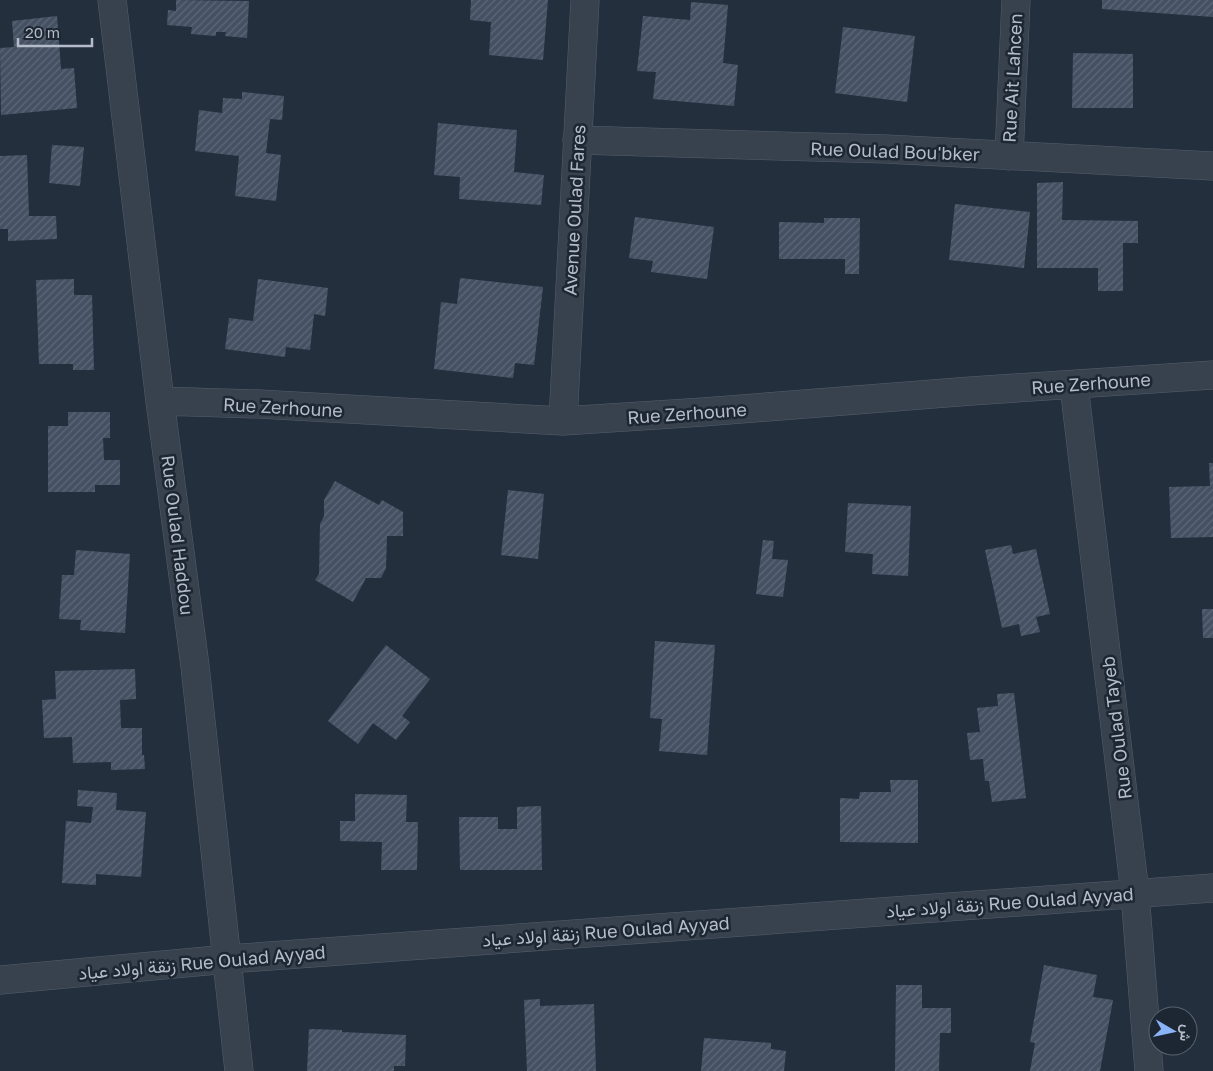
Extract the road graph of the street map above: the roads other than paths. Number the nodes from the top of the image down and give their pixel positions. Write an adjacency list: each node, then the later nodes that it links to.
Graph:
1 (112, 0): 9 (street, Rue Oulad Haddou)
2 (585, 0): 4 (street, Avenue Oulad Fares)
3 (1016, 0): 5 (street, Rue Ait Lahcen)
4 (577, 140): 5 (street, Rue Oulad Bou'bker); 10 (street, Avenue Oulad Fares)
5 (1009, 156): 6 (street, Rue Oulad Bou'bker)
6 (1213, 166)
7 (1213, 375): 8 (street, Rue Zerhoune)
8 (1074, 386): 10 (street, Rue Zerhoune); 12 (street, Rue Oulad Tayeb)
9 (160, 401): 10 (street, Rue Zerhoune); 13 (street, Rue Oulad Haddou)
10 (563, 421)
11 (1213, 888): 12 (street, زنقة اولاد عياد Rue Oulad Ayyad)
12 (1135, 893): 13 (street, زنقة اولاد عياد Rue Oulad Ayyad); 16 (street, Rue Oulad Tayeb)
13 (228, 959): 14 (street, زنقة اولاد عياد Rue Oulad Ayyad); 15 (street, Rue Oulad Haddou)
14 (0, 980)
15 (239, 1071)
16 (1149, 1071)

